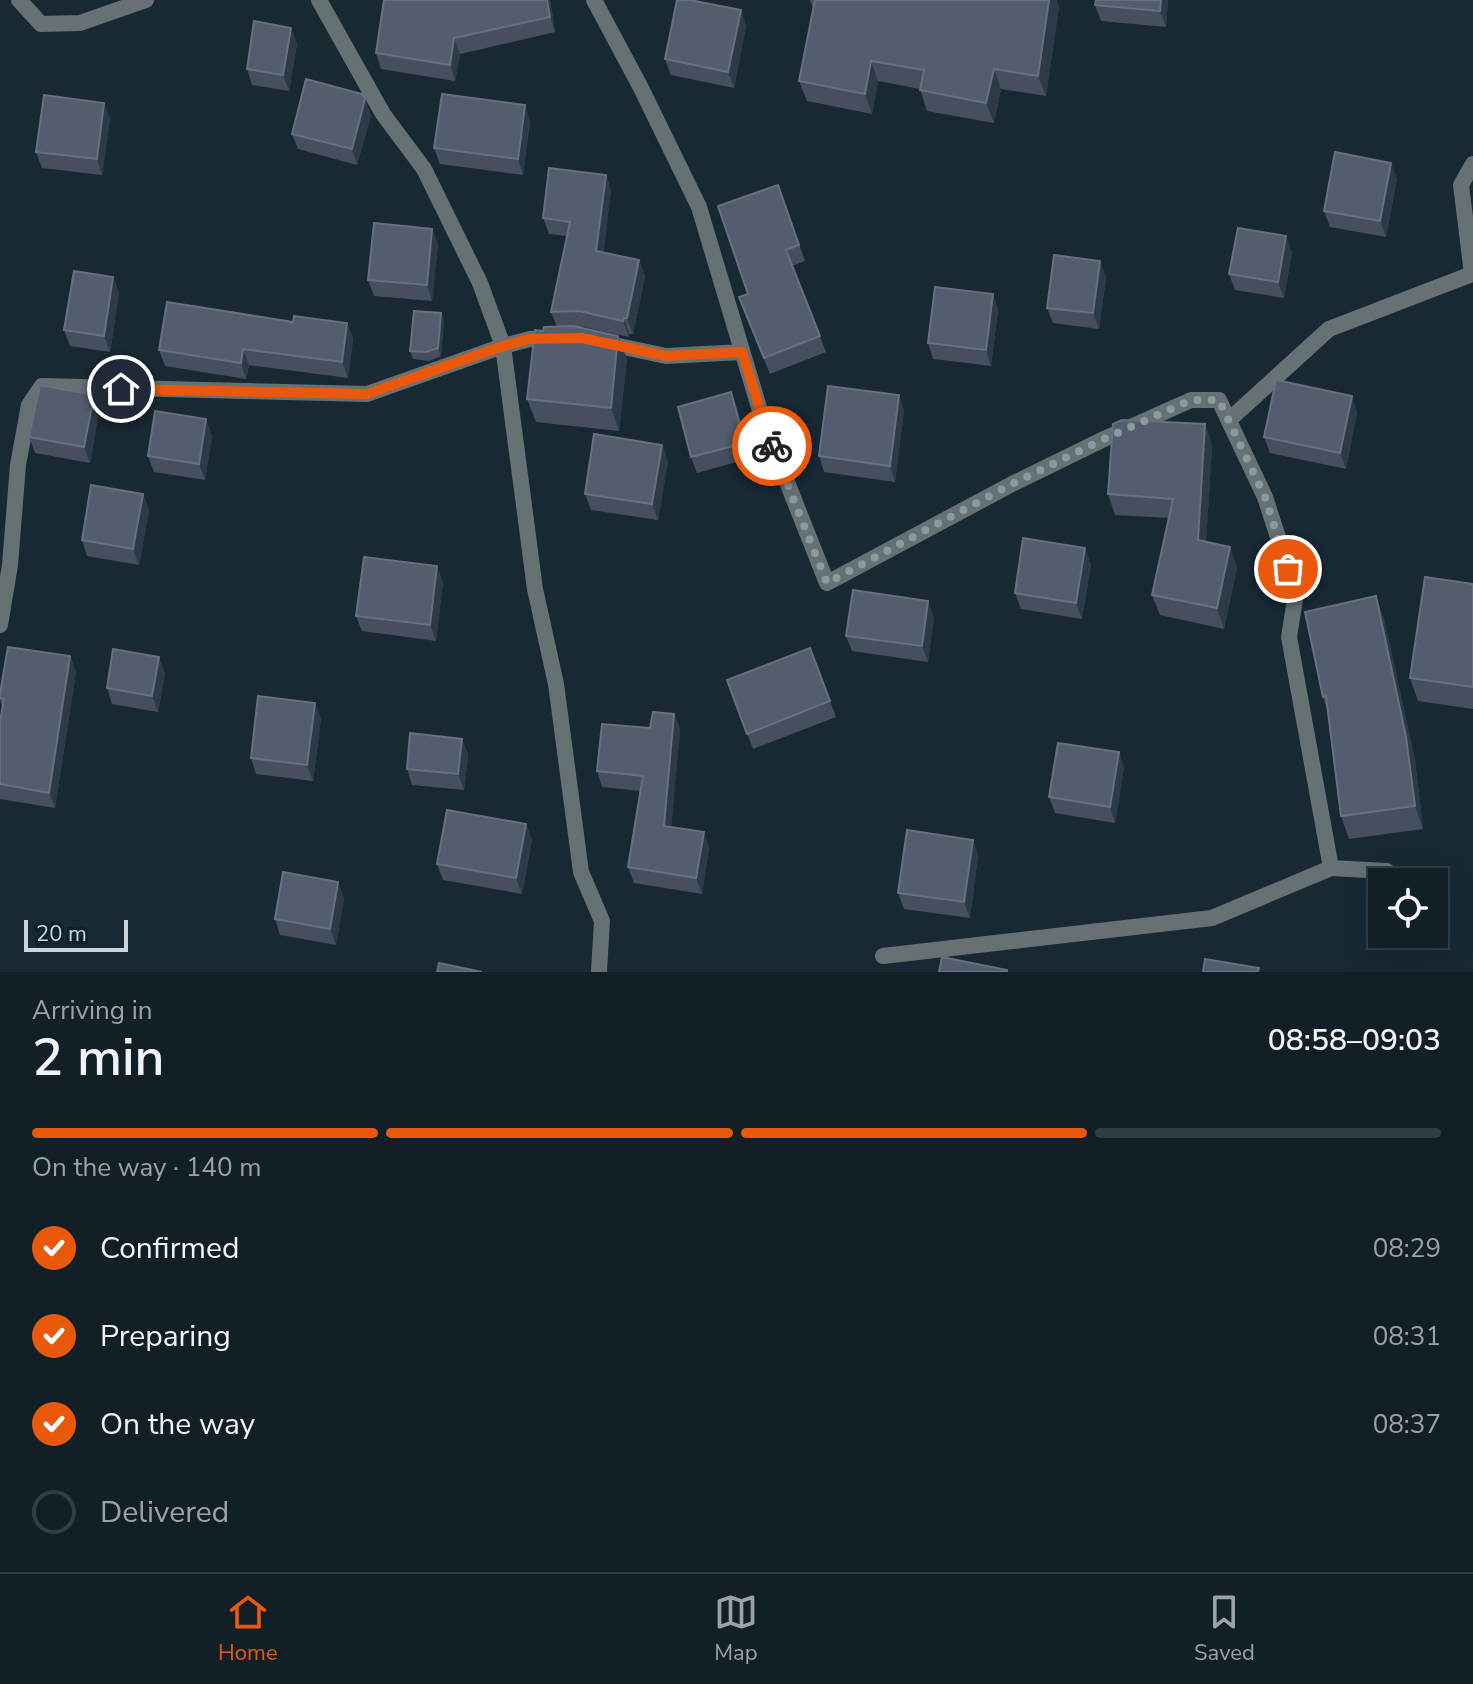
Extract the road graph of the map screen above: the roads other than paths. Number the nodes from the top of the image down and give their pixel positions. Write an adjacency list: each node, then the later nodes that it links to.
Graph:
1 (19, 0): 2 (street)
2 (146, 0)
3 (319, 0): 6 (street)
4 (594, 0): 7 (street)
5 (1473, 164): 8 (street)
6 (503, 346): 7 (street); 9 (street); 13 (street)
7 (742, 352): 8 (street)
8 (1229, 420): 10 (street)
9 (0, 625)
10 (1331, 868): 11 (street); 12 (street)
11 (1368, 870)
12 (883, 956)
13 (599, 972)

